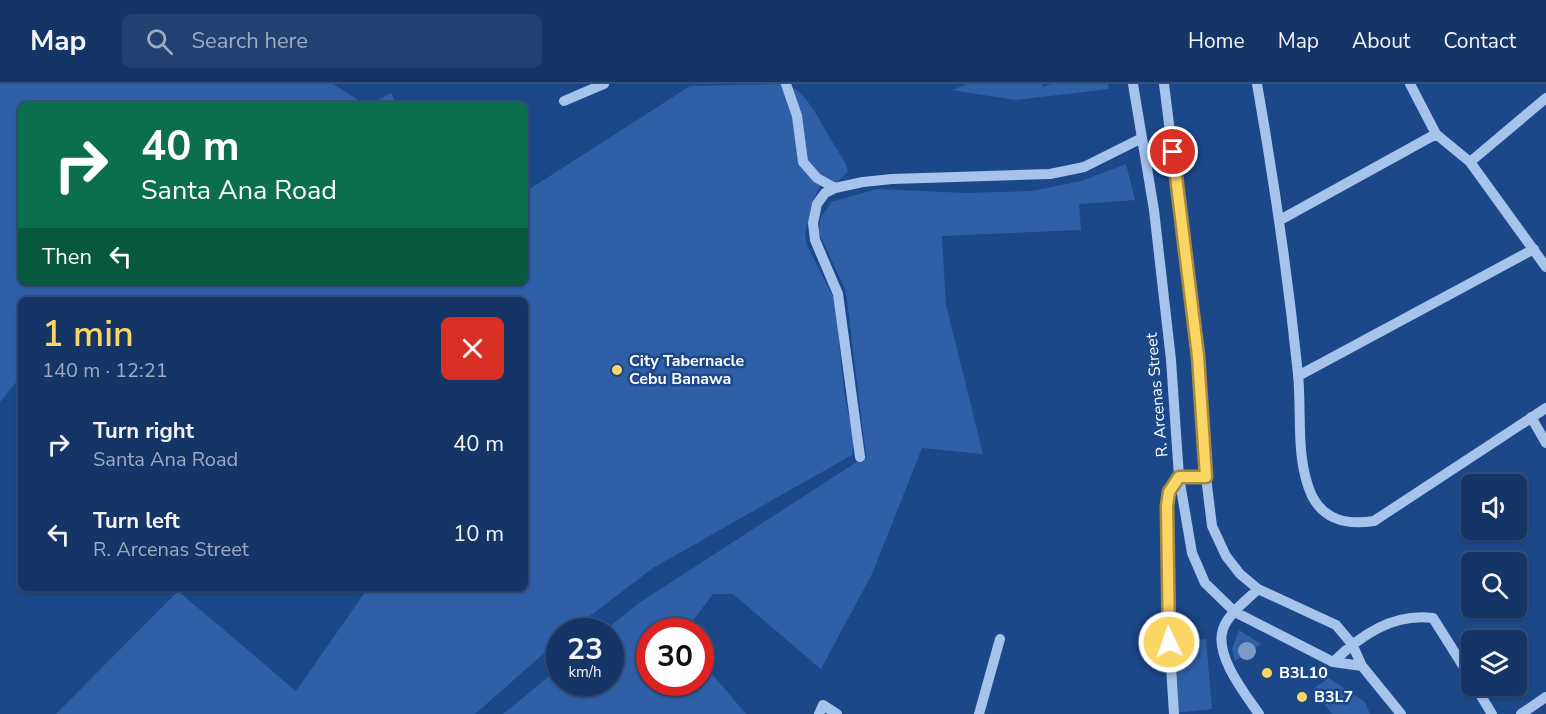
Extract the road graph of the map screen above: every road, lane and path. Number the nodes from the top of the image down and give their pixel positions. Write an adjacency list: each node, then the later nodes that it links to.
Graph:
1 (604, 84): 8 (street)
2 (786, 84): 12 (street)
3 (1133, 84): 10 (street, R. Arcenas Street)
4 (1164, 84): 22 (street)
5 (1257, 84): 13 (street)
6 (1410, 84): 9 (street)
7 (1546, 98): 11 (street)
8 (564, 101)
9 (1436, 134): 11 (street); 13 (street)
10 (1142, 138): 12 (street); 21 (street, R. Arcenas Street)
11 (1470, 162): 14 (street)
12 (835, 188): 20 (street)
13 (1280, 220): 16 (street)
14 (1534, 249): 15 (street); 16 (street)
15 (1546, 267)
16 (1298, 376): 18 (street)
17 (1546, 408): 18 (street)
18 (1531, 417): 19 (street)
19 (1546, 442)
20 (860, 457)
21 (1179, 477): 22 (street); 24 (street, R. Arcenas Street); 35 (street)
22 (1206, 477): 23 (street)
23 (1258, 589): 24 (street); 26 (street)
24 (1235, 612): 27 (street, R. Arcenas Street); 36 (street)
25 (1000, 639): 34 (street)
26 (1352, 644): 27 (street); 28 (street); 29 (street)
27 (1333, 662): 29 (street, R. Arcenas Street)
28 (1461, 663)
29 (1364, 668): 37 (street)
30 (1481, 696): 38 (street)
31 (1546, 697): 39 (street)
32 (819, 714): 33 (street)
33 (837, 714)
34 (979, 714)
35 (1174, 714)
36 (1259, 714)
37 (1401, 714)
38 (1492, 714)
39 (1521, 714)

